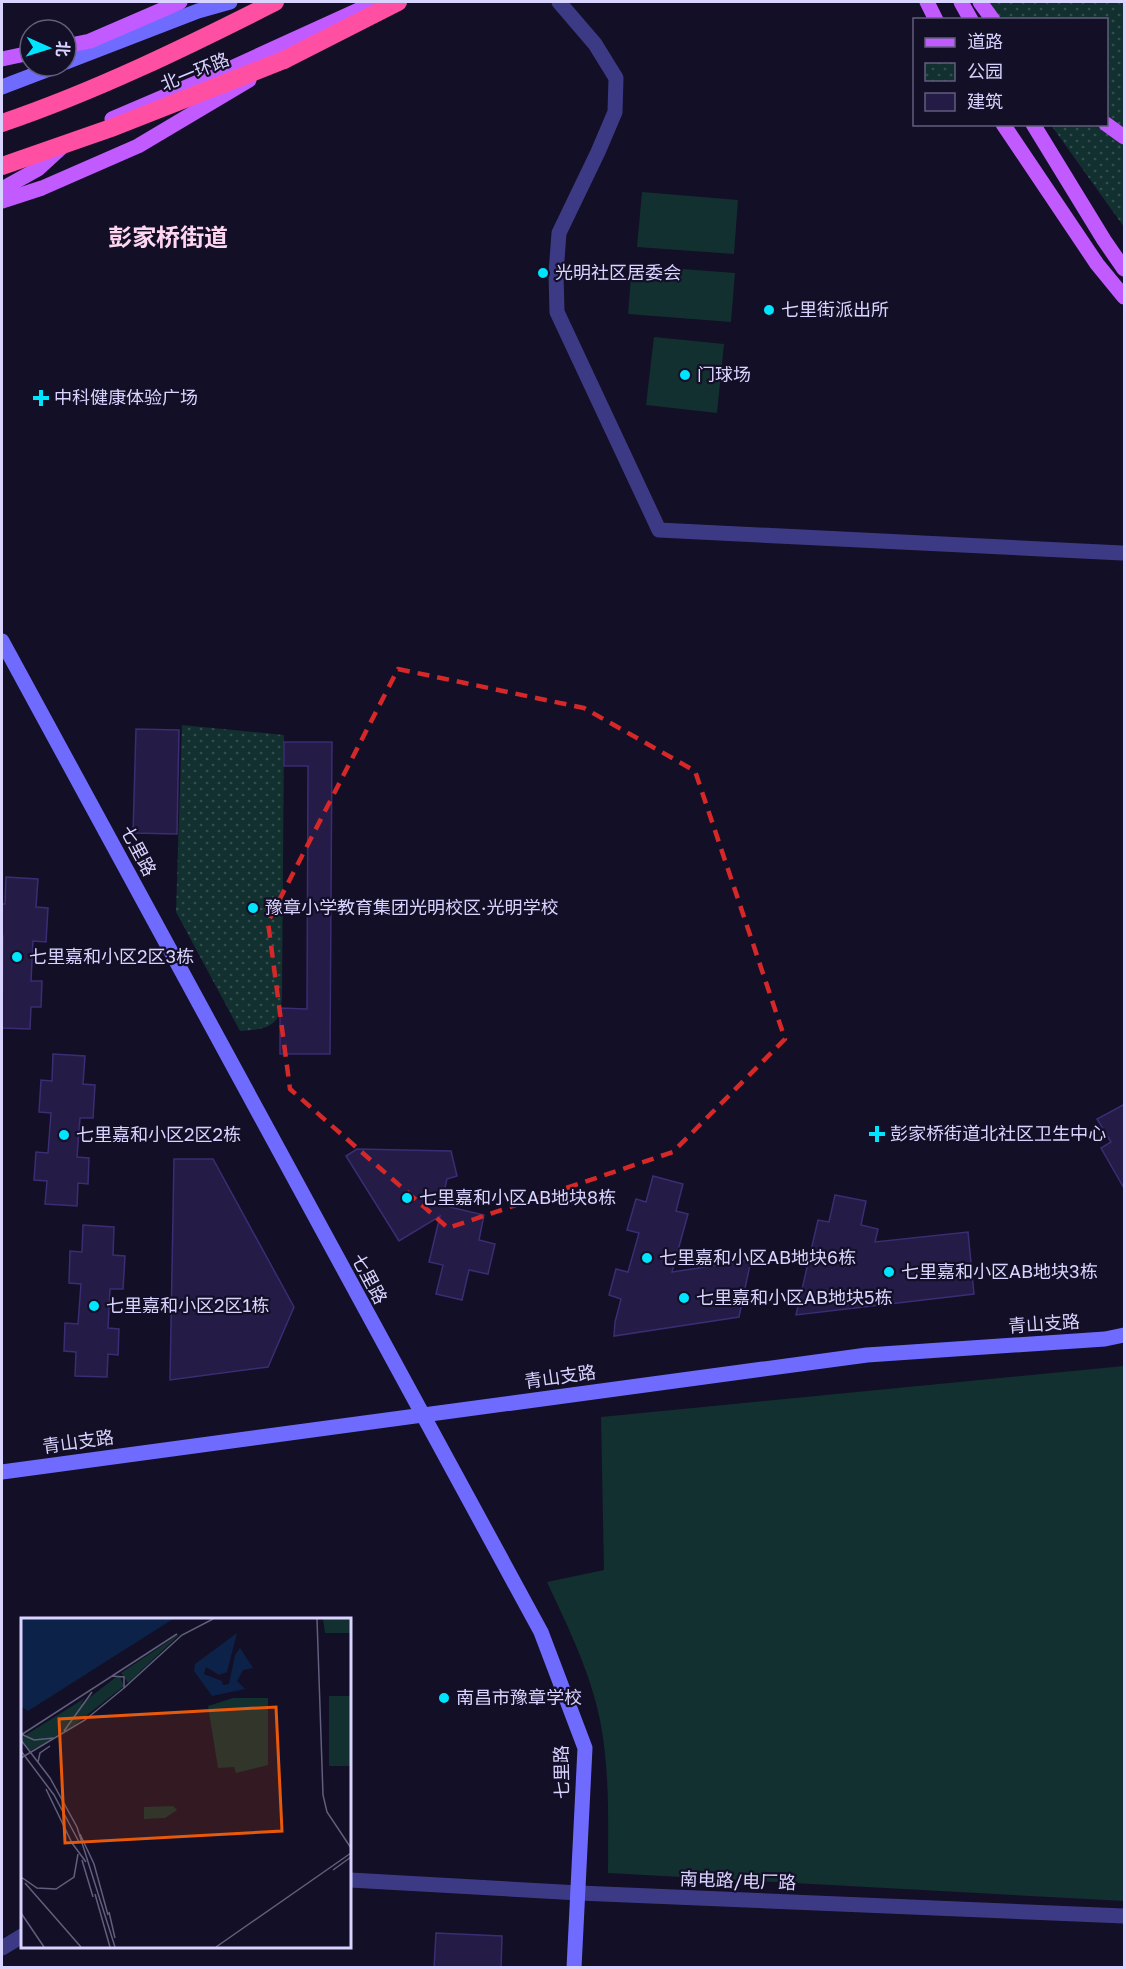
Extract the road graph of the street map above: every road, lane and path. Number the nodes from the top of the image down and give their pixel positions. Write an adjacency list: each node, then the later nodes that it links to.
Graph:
1 (180, 2): 13 (main road)
2 (230, 2): 15 (street)
3 (275, 2): 20 (highway, 北一环路)
4 (376, 2): 26 (main road)
5 (398, 2): 17 (highway, 北一环路)
6 (559, 2): 30 (street)
7 (927, 2): 10 (main road)
8 (961, 2): 11 (main road)
9 (980, 2): 12 (main road)
10 (935, 18)
11 (970, 18)
12 (992, 18)
13 (78, 44)
14 (18, 56): 16 (main road)
15 (78, 57)
16 (2, 59)
17 (284, 60): 25 (highway, 北一环路, bridge); 27 (main road, bridge)
18 (26, 78): 19 (street)
19 (2, 87)
20 (2, 123)
21 (1108, 125): 24 (main road)
22 (1004, 126): 29 (main road)
23 (1034, 126): 28 (main road)
24 (1125, 137)
25 (2, 166)
26 (2, 189)
27 (2, 201)
28 (1125, 269)
29 (1125, 297)
30 (1122, 554)
31 (4, 649): 33 (street, 七里路)
32 (1125, 1335): 33 (street, 青山支路)
33 (421, 1415): 34 (street, 青山支路); 36 (street, 七里路)
34 (2, 1472)
35 (351, 1880): 36 (street, 南电路/电厂路)
36 (579, 1893): 37 (street, 南电路/电厂路); 40 (street, 七里路)
37 (1125, 1917)
38 (21, 1937): 39 (street)
39 (2, 1948)
40 (574, 1968)

